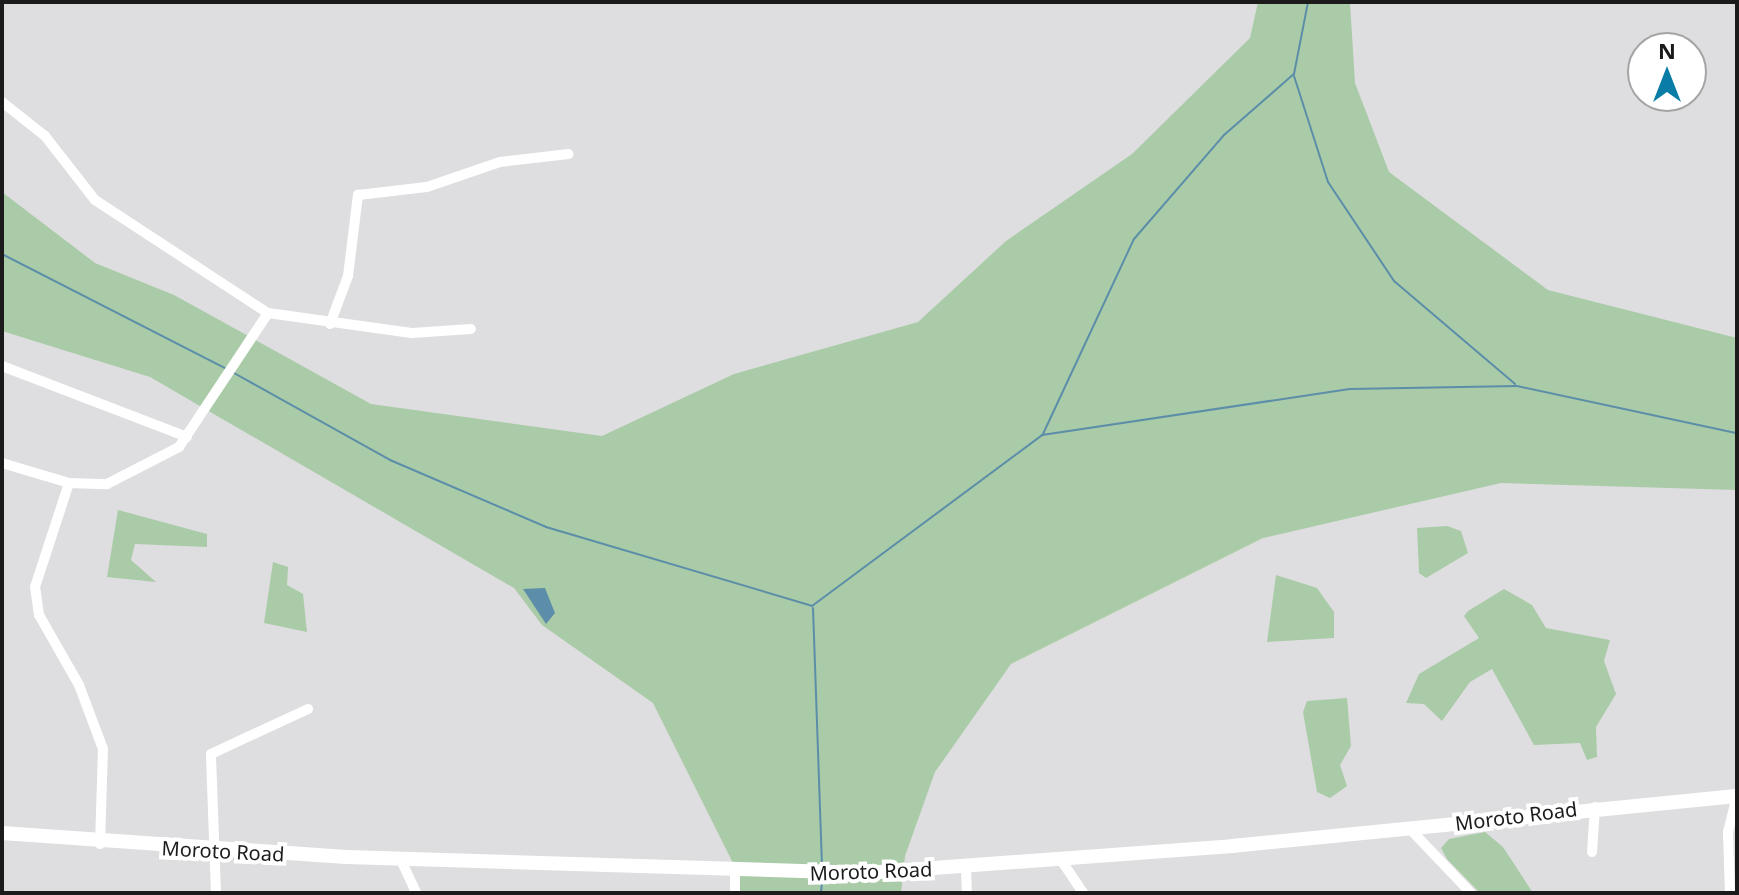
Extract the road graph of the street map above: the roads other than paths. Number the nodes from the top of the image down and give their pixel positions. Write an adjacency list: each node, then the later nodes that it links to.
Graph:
1 (2, 102): 3 (street)
2 (569, 154): 4 (street)
3 (268, 313): 4 (street); 7 (street)
4 (330, 324): 5 (street)
5 (471, 329)
6 (2, 366): 7 (street)
7 (187, 437): 9 (street)
8 (2, 463): 9 (street)
9 (69, 483): 15 (street)
10 (308, 709): 16 (street)
11 (1737, 796): 12 (main road, Moroto Road); 28 (street)
12 (1595, 807): 13 (main road, Moroto Road); 17 (street)
13 (1410, 829): 19 (main road, Moroto Road); 27 (street)
14 (2, 833): 15 (main road, Moroto Road)
15 (100, 844): 16 (main road, Moroto Road)
16 (209, 850): 18 (main road, Moroto Road); 22 (street)
17 (1592, 852)
18 (400, 858): 21 (main road, Moroto Road); 23 (street)
19 (1061, 860): 20 (main road, Moroto Road); 26 (street)
20 (966, 868): 21 (main road, Moroto Road); 25 (street)
21 (735, 873): 24 (street)
22 (216, 893)
23 (416, 893)
24 (735, 893)
25 (967, 893)
26 (1083, 893)
27 (1470, 893)
28 (1730, 893)

